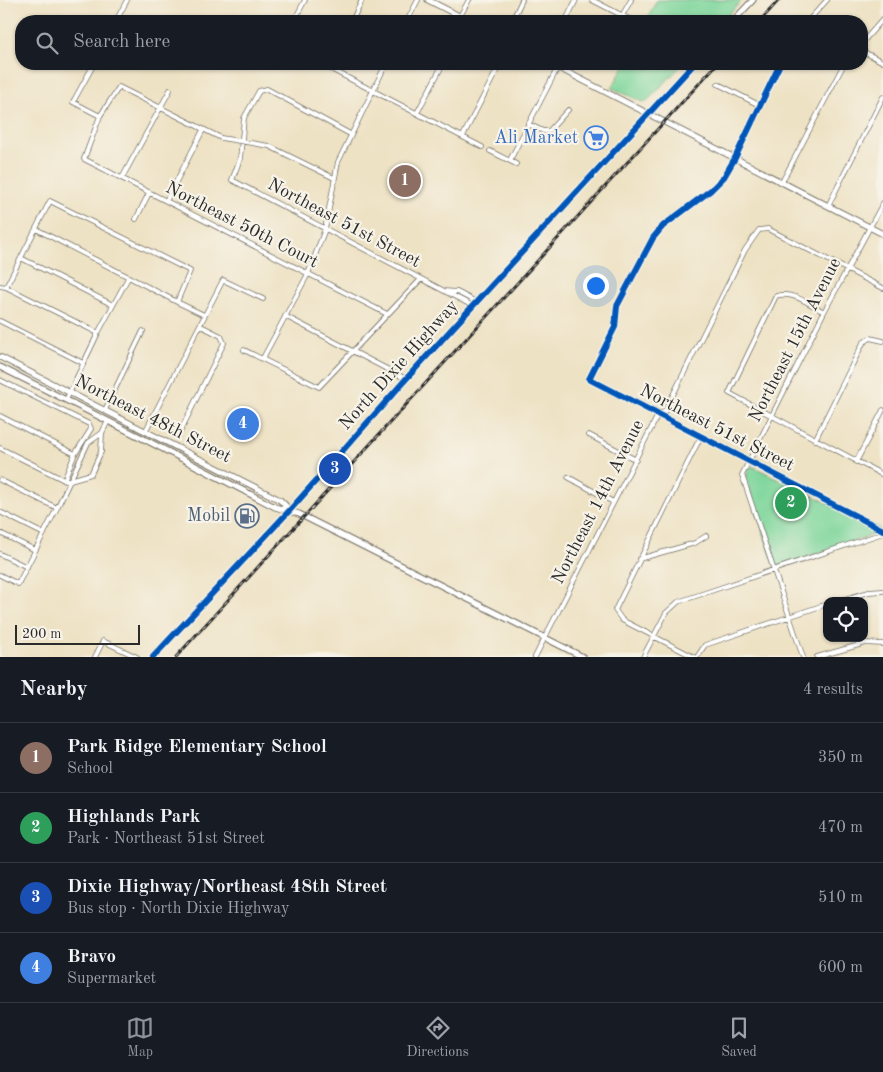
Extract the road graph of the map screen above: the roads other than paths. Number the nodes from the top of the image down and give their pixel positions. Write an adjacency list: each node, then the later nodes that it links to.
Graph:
1 (128, 0): 13 (street)
2 (305, 0): 14 (street)
3 (362, 0): 15 (street)
4 (418, 0): 16 (street)
5 (428, 0): 17 (main road)
6 (469, 0): 18 (street)
7 (522, 0): 19 (street)
8 (576, 0): 20 (street)
9 (592, 0): 21 (street)
10 (631, 0): 22 (street)
11 (752, 0): 23 (main road)
12 (827, 0): 24 (street)
13 (119, 15)
14 (297, 15)
15 (355, 15)
16 (411, 15)
17 (456, 15)
18 (466, 15)
19 (515, 15)
20 (568, 15)
21 (620, 15)
22 (623, 15)
23 (738, 15)
24 (813, 15)
25 (883, 19): 26 (street)
26 (868, 36)
27 (868, 54): 28 (street)
28 (883, 62)
29 (91, 70): 48 (street)
30 (336, 70): 41 (street)
31 (383, 70): 41 (street)
32 (440, 70): 46 (street)
33 (497, 70): 52 (street)
34 (556, 70): 49 (street)
35 (564, 70): 47 (main road)
36 (689, 70): 47 (main road, North Dixie Highway)
37 (777, 70): 43 (street)
38 (841, 70): 61 (street)
39 (718, 84): 43 (street)
40 (170, 90): 44 (street)
41 (372, 90): 46 (street); 51 (street)
42 (883, 98): 65 (street)
43 (759, 105): 56 (street)
44 (161, 108): 48 (street); 50 (street); 59 (street)
45 (568, 110): 49 (street)
46 (417, 113): 52 (street)
47 (649, 114): 56 (main road); 81 (main road, North Dixie Highway)
48 (100, 116): 59 (street, Northeast 50th Court)
49 (528, 124): 57 (street)
50 (203, 130): 53 (street); 63 (street)
51 (350, 134): 53 (street); 60 (street)
52 (463, 136): 54 (street)
53 (241, 142): 60 (street); 67 (street, Northeast 51st Street)
54 (482, 147)
55 (490, 151): 57 (street)
56 (735, 158): 61 (main road); 104 (street, Northeast 51st Street)
57 (510, 160): 58 (street)
58 (516, 164)
59 (122, 178): 62 (street, Northeast 50th Court)
60 (334, 178): 67 (street)
61 (782, 182): 65 (main road)
62 (149, 193): 63 (street, Northeast 50th Court); 66 (street)
63 (166, 201): 73 (street, Northeast 50th Court)
64 (883, 203): 69 (street, Northeast 15th Avenue)
65 (828, 206): 69 (main road)
66 (136, 219)
67 (325, 228): 73 (street); 75 (street, Northeast 51st Street)
68 (36, 229): 71 (street); 74 (street); 80 (street)
69 (869, 229): 70 (main road); 72 (street, Northeast 15th Avenue)
70 (883, 234)
71 (21, 258): 77 (street); 82 (street)
72 (846, 270): 78 (street); 83 (street, Northeast 15th Avenue); 104 (street, Northeast 14th Avenue)
73 (308, 274): 84 (street, Northeast 50th Court); 86 (street)
74 (128, 278): 80 (street); 82 (street)
75 (421, 279): 81 (street, Northeast 51st Street); 84 (street)
76 (0, 286): 77 (street)
77 (6, 286): 90 (street)
78 (883, 288)
79 (263, 299): 85 (street)
80 (177, 302): 85 (street)
81 (474, 304): 98 (main road, North Dixie Highway)
82 (113, 305): 90 (street)
83 (824, 312): 106 (street, Northeast 15th Avenue); 106 (street)
84 (387, 314): 93 (street)
85 (204, 315): 88 (street)
86 (285, 316): 93 (street); 95 (street)
87 (0, 321): 96 (street)
88 (201, 326): 108 (street); 112 (street)
89 (143, 331): 102 (street)
90 (98, 333): 96 (street)
91 (883, 341): 114 (street)
92 (244, 350): 95 (street)
93 (354, 352): 95 (street); 98 (street)
94 (0, 357): 100 (main road, Northeast 48th Street)
95 (262, 358)
96 (83, 363): 100 (street)
97 (0, 367): 101 (main road, Northeast 48th Street)
98 (406, 379): 127 (main road, North Dixie Highway)
99 (0, 382): 116 (street)
100 (69, 392): 101 (street); 102 (main road, Northeast 48th Street)
101 (66, 400): 107 (main road, Northeast 48th Street)
102 (105, 410): 108 (main road, Northeast 48th Street)
103 (883, 410): 119 (street)
104 (658, 415): 113 (street, Northeast 51st Street); 117 (street, Northeast 14th Avenue)
105 (0, 416): 116 (street)
106 (770, 417): 114 (street); 118 (street, Northeast 15th Avenue)
107 (108, 421): 109 (street); 111 (main road); 127 (main road, Northeast 48th Street)
108 (146, 430): 111 (main road, Northeast 48th Street)
109 (102, 433): 124 (street); 124 (street)
110 (589, 435): 117 (street)
111 (156, 436): 127 (main road, Northeast 48th Street)
112 (178, 436)
113 (700, 438): 118 (street, Northeast 51st Street); 135 (street)
114 (815, 440): 119 (street)
115 (0, 448): 123 (street)
116 (75, 454): 123 (street)
117 (636, 460): 125 (street, Northeast 14th Avenue)
118 (750, 462): 129 (street, Northeast 51st Street); 137 (street, Northeast 15th Avenue)
119 (856, 462): 120 (street)
120 (883, 475)
121 (568, 478): 125 (street)
122 (0, 480): 126 (street)
123 (64, 480): 124 (street)
124 (70, 480): 126 (street)
125 (613, 502): 144 (street, Northeast 14th Avenue)
126 (57, 508): 131 (street)
127 (290, 510): 144 (main road, Northeast 48th Street); 148 (main road, North Dixie Highway)
128 (0, 512): 131 (street)
129 (883, 532): 137 (street)
130 (0, 533): 133 (street)
131 (44, 534): 133 (street)
132 (706, 536): 135 (street)
133 (35, 550): 136 (street)
134 (0, 554): 136 (street)
135 (639, 559): 143 (street)
136 (27, 567): 138 (street)
137 (775, 571): 142 (street); 143 (street)
138 (0, 575)
139 (883, 591): 140 (street)
140 (852, 597)
141 (823, 605): 142 (street)
142 (790, 615): 152 (street); 153 (street)
143 (654, 637): 151 (street); 152 (street)
144 (545, 638): 149 (street, Northeast 14th Avenue); 150 (main road, Northeast 48th Street)
145 (883, 644): 154 (street)
146 (95, 657): 147 (street)
147 (136, 657)
148 (153, 657)
149 (535, 657)
150 (583, 657)
151 (643, 657)
152 (696, 657)
153 (803, 657)
154 (817, 657)

